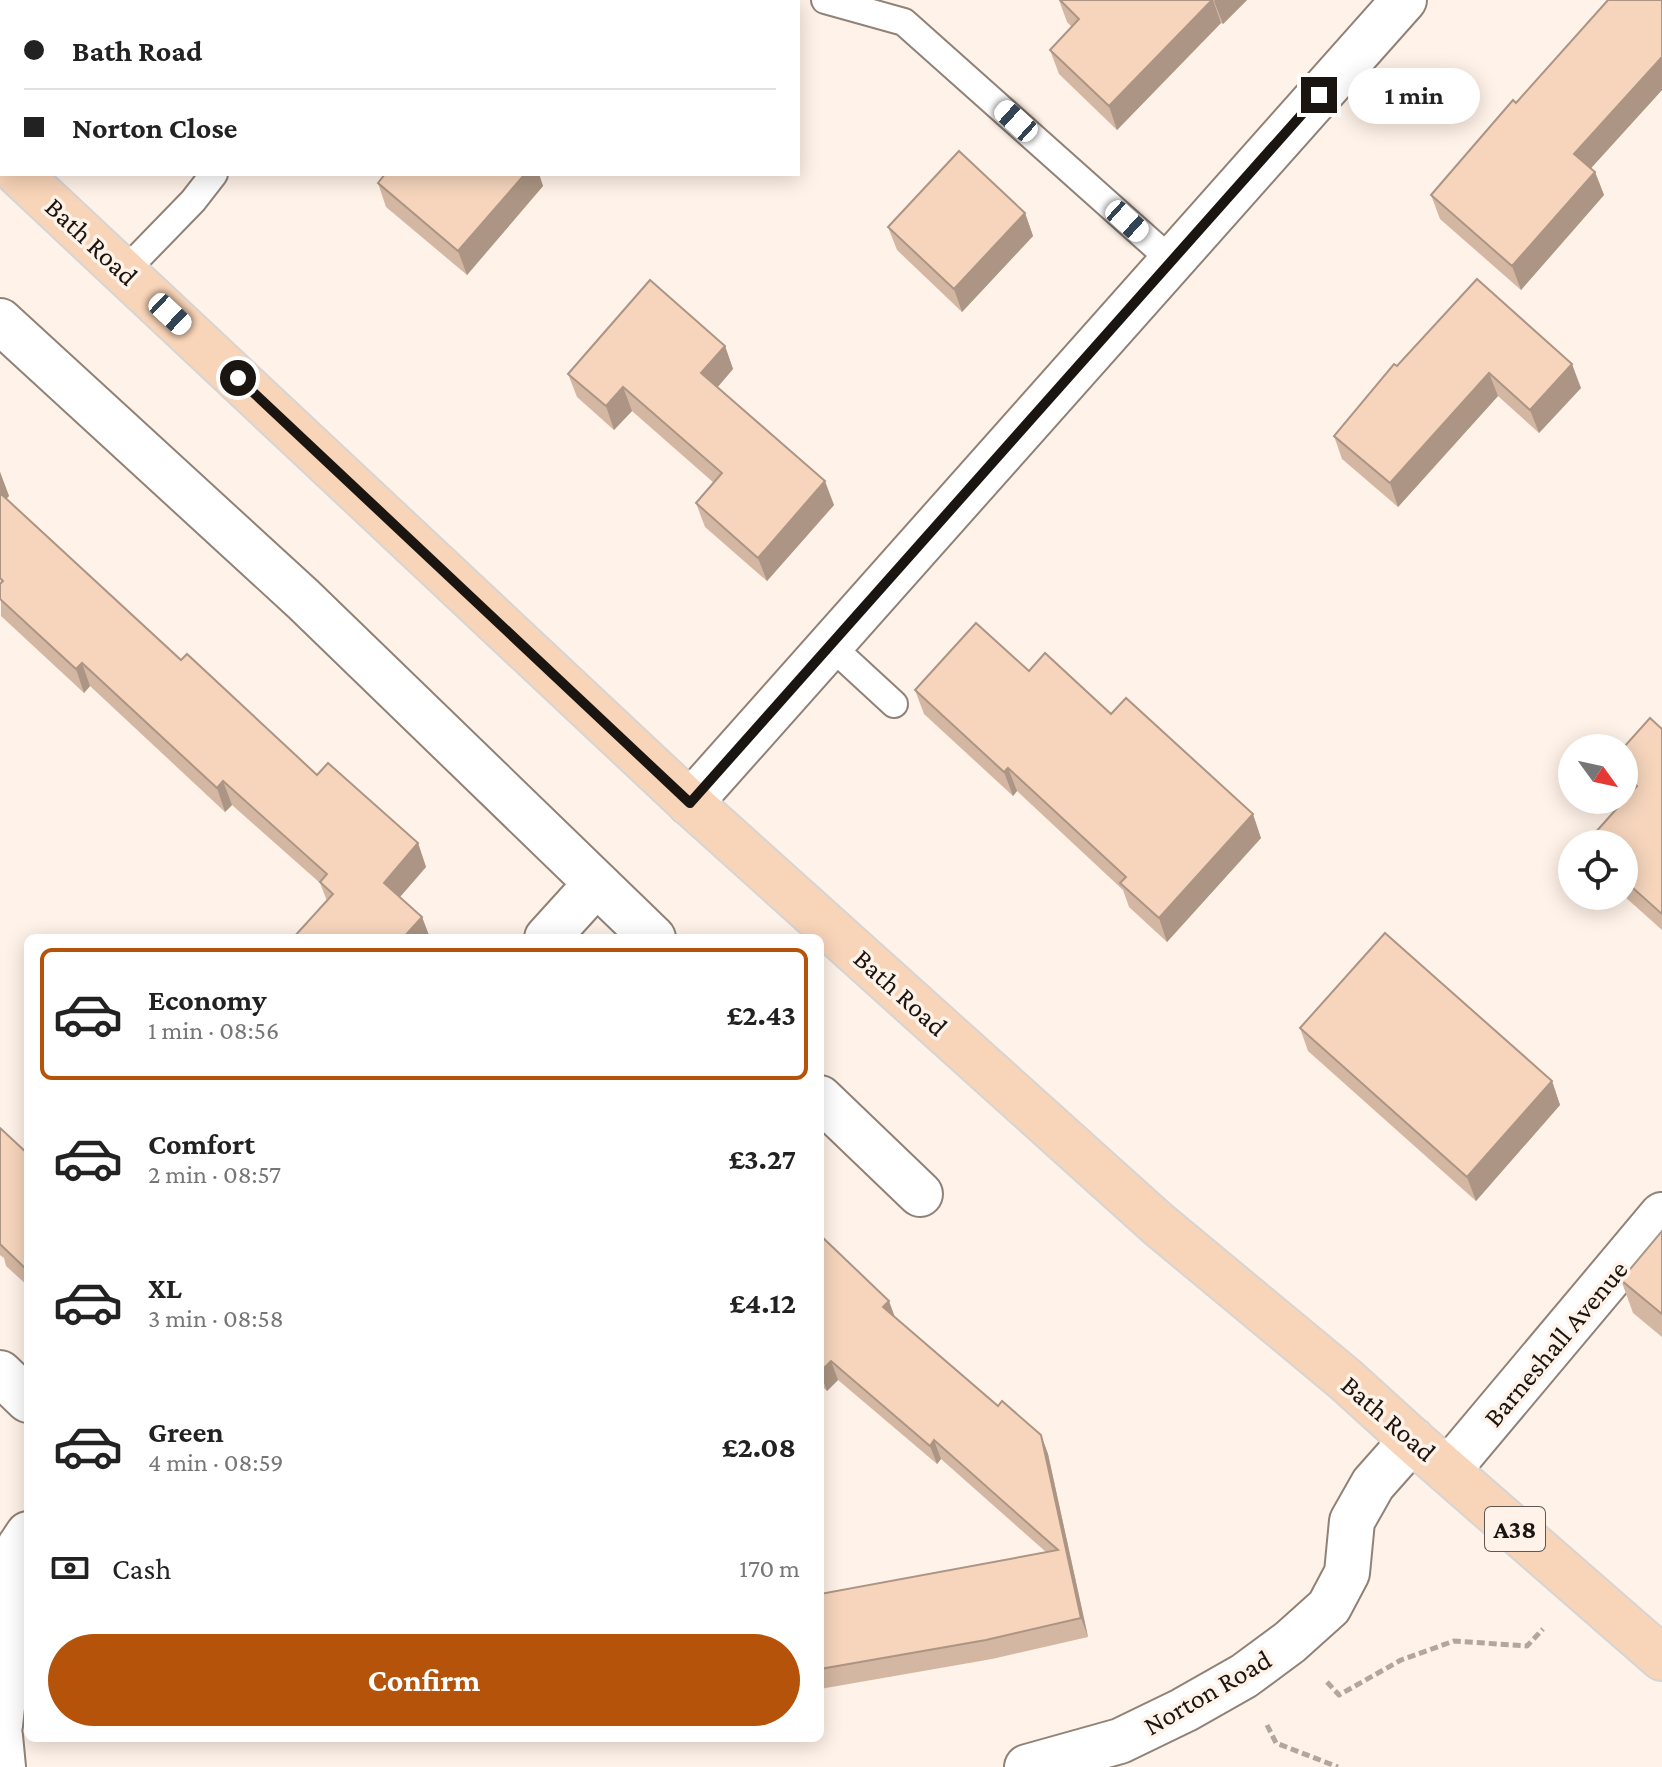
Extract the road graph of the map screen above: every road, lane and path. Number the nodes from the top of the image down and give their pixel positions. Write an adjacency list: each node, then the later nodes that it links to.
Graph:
1 (825, 0): 5 (lane)
2 (1404, 0): 5 (street)
3 (21, 176): 6 (main road, Bath Road / A38)
4 (212, 176): 6 (lane)
5 (1172, 261): 8 (street)
6 (125, 271): 10 (main road, Bath Road / A38)
7 (0, 321): 11 (street)
8 (830, 645): 9 (lane); 10 (street)
9 (894, 704)
10 (690, 803): 19 (main road, Bath Road / A38)
11 (596, 884): 12 (street); 13 (street)
12 (551, 934)
13 (649, 934)
14 (824, 1102): 15 (street)
15 (920, 1194)
16 (1662, 1215): 20 (street, Barneshall Avenue)
17 (0, 1373): 18 (street)
18 (24, 1396)
19 (1412, 1440): 20 (main road, Bath Road / A38); 23 (street, Norton Road)
20 (1448, 1470): 22 (main road, Bath Road / A38)
21 (24, 1540): 26 (street)
22 (1582, 1588): 23 (path); 24 (main road, Bath Road / A38)
23 (1290, 1642): 25 (street, Norton Road)
24 (1662, 1658)
25 (1244, 1676): 29 (street, Norton Road); 30 (path)
26 (0, 1725)
27 (0, 1736): 28 (street)
28 (3, 1767)
29 (1027, 1767)
30 (1338, 1767)

